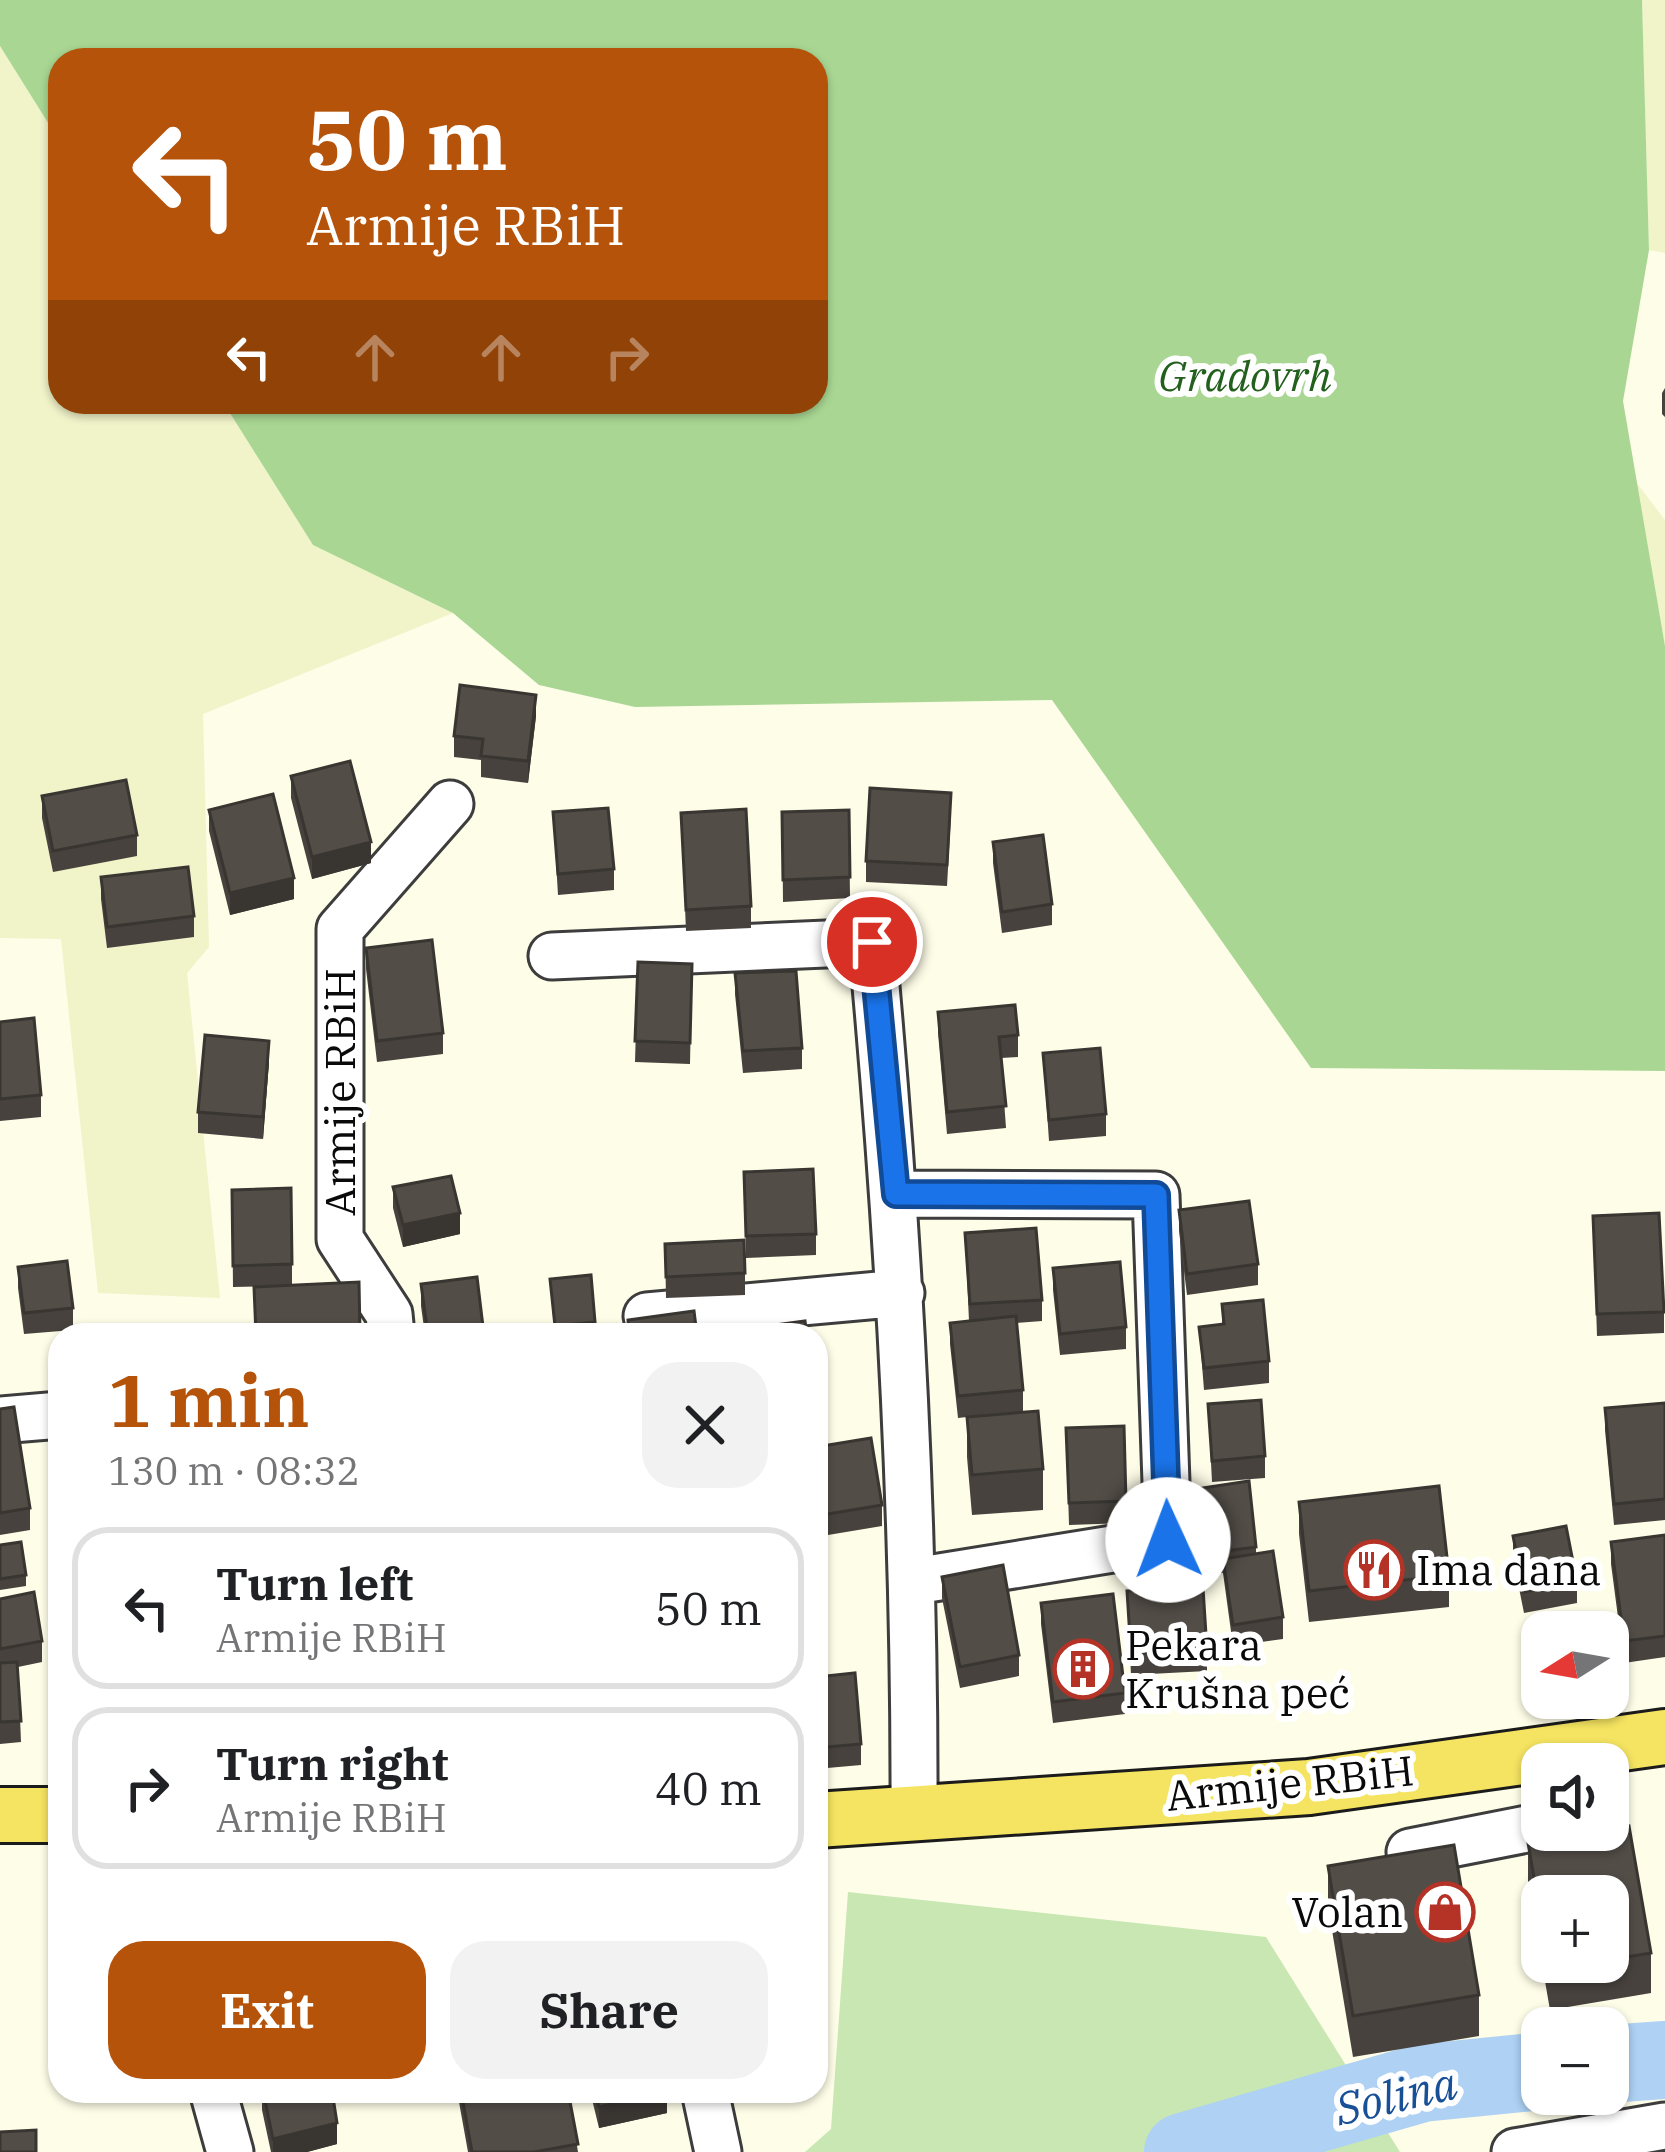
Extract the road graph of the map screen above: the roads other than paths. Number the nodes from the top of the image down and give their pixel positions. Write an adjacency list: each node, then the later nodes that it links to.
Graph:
1 (449, 804): 6 (street, Armije RBiH)
2 (552, 956): 3 (street)
3 (896, 1194): 4 (street); 9 (street)
4 (901, 1293): 5 (street); 9 (street)
5 (646, 1316)
6 (390, 1323)
7 (48, 1416): 8 (street)
8 (0, 1420)
9 (915, 1581): 13 (street)
10 (1665, 1737): 11 (main road, Armije RBiH)
11 (1629, 1743)
12 (1521, 1761): 13 (main road, Armije RBiH)
13 (914, 1814): 16 (main road, Armije RBiH)
14 (48, 1815): 15 (main road)
15 (0, 1816)
16 (828, 1819)
17 (1521, 1830): 18 (street)
18 (1410, 1852)
19 (217, 2103): 22 (street)
20 (708, 2103): 23 (street)
21 (1665, 2126): 24 (street)
22 (230, 2152)
23 (718, 2152)
24 (1515, 2152)

